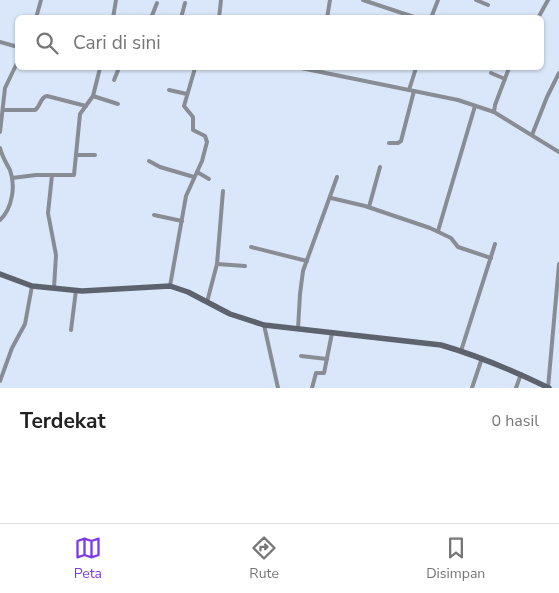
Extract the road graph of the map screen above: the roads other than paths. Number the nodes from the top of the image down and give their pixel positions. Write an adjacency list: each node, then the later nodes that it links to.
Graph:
1 (41, 0): 12 (street)
2 (116, 0): 13 (street)
3 (222, 0): 16 (street)
4 (330, 0): 17 (street)
5 (363, 0): 18 (street)
6 (438, 0): 19 (street)
7 (476, 0): 11 (street)
8 (547, 0): 20 (street)
9 (157, 2): 14 (street)
10 (185, 4): 15 (street)
11 (488, 5)
12 (37, 15)
13 (114, 15)
14 (152, 15)
15 (182, 15)
16 (220, 15)
17 (328, 15)
18 (408, 15)
19 (432, 15)
20 (540, 15)
21 (0, 42): 22 (street)
22 (15, 46)
23 (15, 67): 36 (street)
24 (100, 70): 38 (street)
25 (118, 70): 33 (street)
26 (194, 70): 37 (street)
27 (319, 70): 35 (street)
28 (416, 70): 35 (street)
29 (509, 70): 32 (street)
30 (491, 73): 32 (street)
31 (559, 74): 45 (street)
32 (505, 79): 43 (street)
33 (114, 80)
34 (169, 90): 37 (street)
35 (412, 91): 41 (street); 46 (street)
36 (2, 94): 42 (street)
37 (187, 94): 53 (street)
38 (93, 96): 39 (street); 40 (street)
39 (118, 104)
40 (86, 106): 42 (street); 49 (street)
41 (475, 106): 43 (street); 66 (street)
42 (3, 110): 44 (street)
43 (494, 112): 45 (street)
44 (0, 132)
45 (532, 135): 48 (street)
46 (389, 143)
47 (0, 148): 57 (street)
48 (559, 152)
49 (76, 155): 50 (street); 54 (street)
50 (95, 155)
51 (149, 161): 55 (street)
52 (380, 166): 61 (street)
53 (197, 172): 55 (street); 58 (street)
54 (52, 176): 57 (street); 77 (street)
55 (194, 177): 65 (street)
56 (337, 177): 60 (street)
57 (12, 178): 62 (street)
58 (209, 179)
59 (223, 191): 71 (street)
60 (331, 198): 61 (street); 70 (street)
61 (369, 207): 66 (street)
62 (2, 215): 64 (street)
63 (154, 215): 65 (street)
64 (0, 220)
65 (182, 220): 76 (street)
66 (438, 231): 69 (street)
67 (495, 244): 69 (street)
68 (251, 247): 70 (street)
69 (491, 258): 84 (street)
70 (307, 261): 81 (street)
71 (217, 264): 73 (street); 79 (street)
72 (559, 264): 96 (street)
73 (245, 266)
74 (0, 274): 75 (main road)
75 (32, 286): 77 (main road); 89 (street)
76 (170, 286): 78 (main road); 79 (main road)
77 (54, 288): 78 (main road)
78 (76, 290): 82 (street)
79 (207, 302): 80 (main road)
80 (264, 325): 81 (main road); 92 (street)
81 (298, 329): 83 (main road)
82 (71, 330)
83 (332, 333): 84 (main road); 88 (street)
84 (461, 351): 86 (main road)
85 (301, 356): 88 (street)
86 (482, 358): 90 (main road); 94 (street)
87 (0, 360): 89 (street)
88 (327, 360): 93 (street)
89 (7, 362): 91 (street)
90 (521, 374): 95 (street); 96 (main road)
91 (0, 381)
92 (278, 388)
93 (312, 388)
94 (472, 388)
95 (516, 388)
96 (549, 388)

